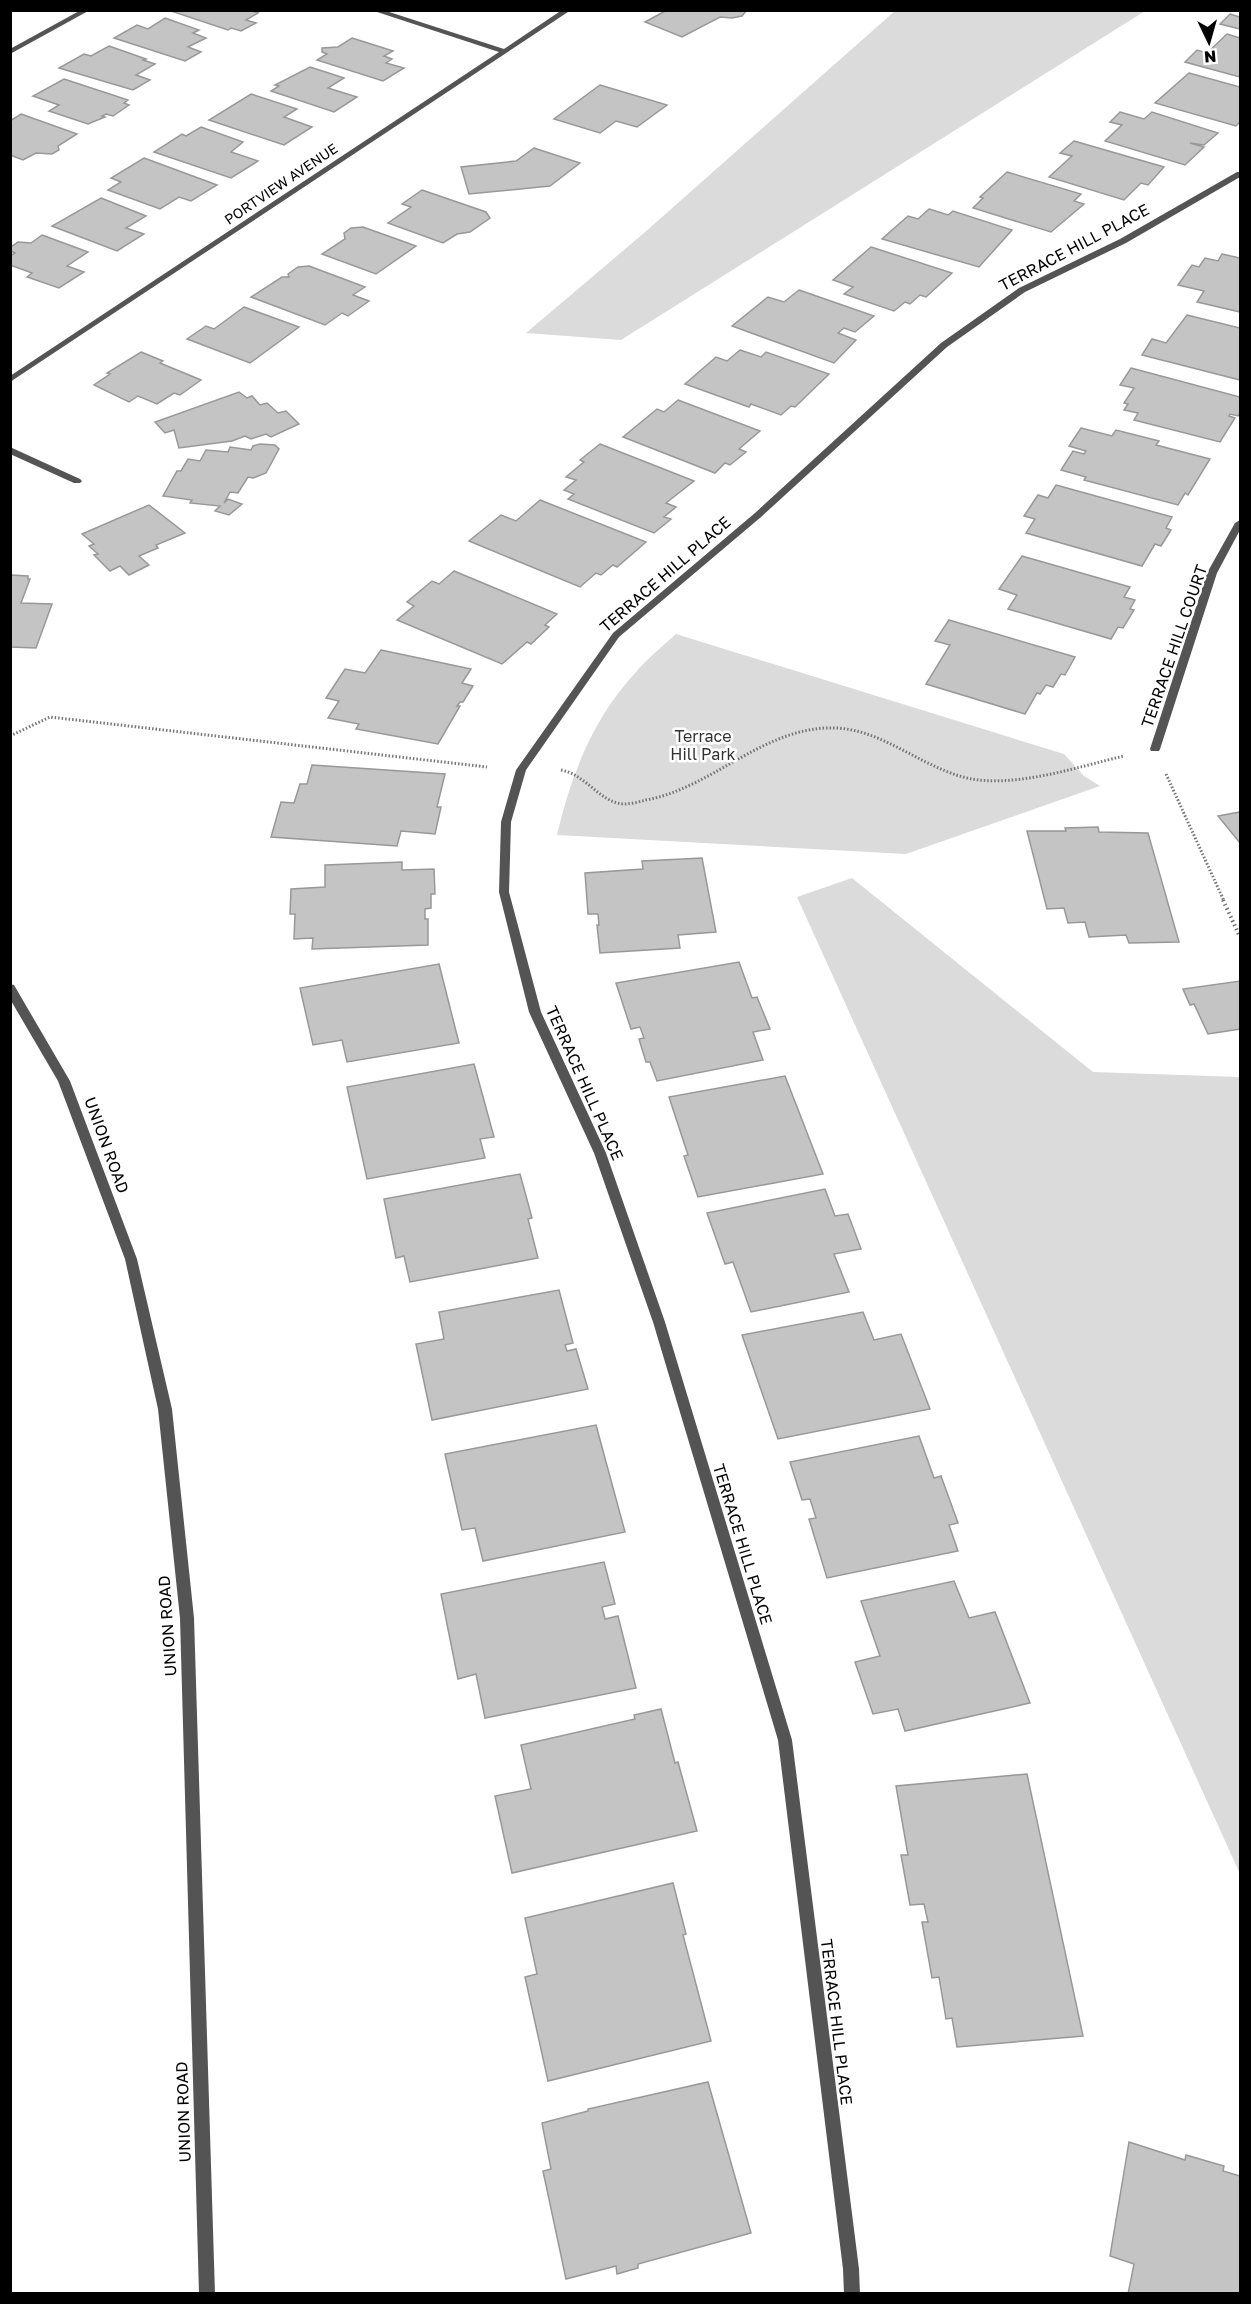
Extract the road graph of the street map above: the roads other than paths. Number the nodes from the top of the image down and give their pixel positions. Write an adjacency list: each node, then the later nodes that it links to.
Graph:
1 (87, 10): 4 (street)
2 (374, 10): 5 (street)
3 (568, 10): 5 (street, PORTVIEW AVENUE)
4 (10, 52)
5 (505, 52): 7 (street, PORTVIEW AVENUE)
6 (1240, 174): 14 (street, TERRACE HILL PLACE)
7 (10, 380)
8 (10, 450): 9 (street)
9 (77, 481)
10 (1240, 523): 11 (street, TERRACE HILL COURT)
11 (1155, 749)
12 (10, 988): 13 (street, UNION ROAD)
13 (207, 2294)
14 (852, 2294)

